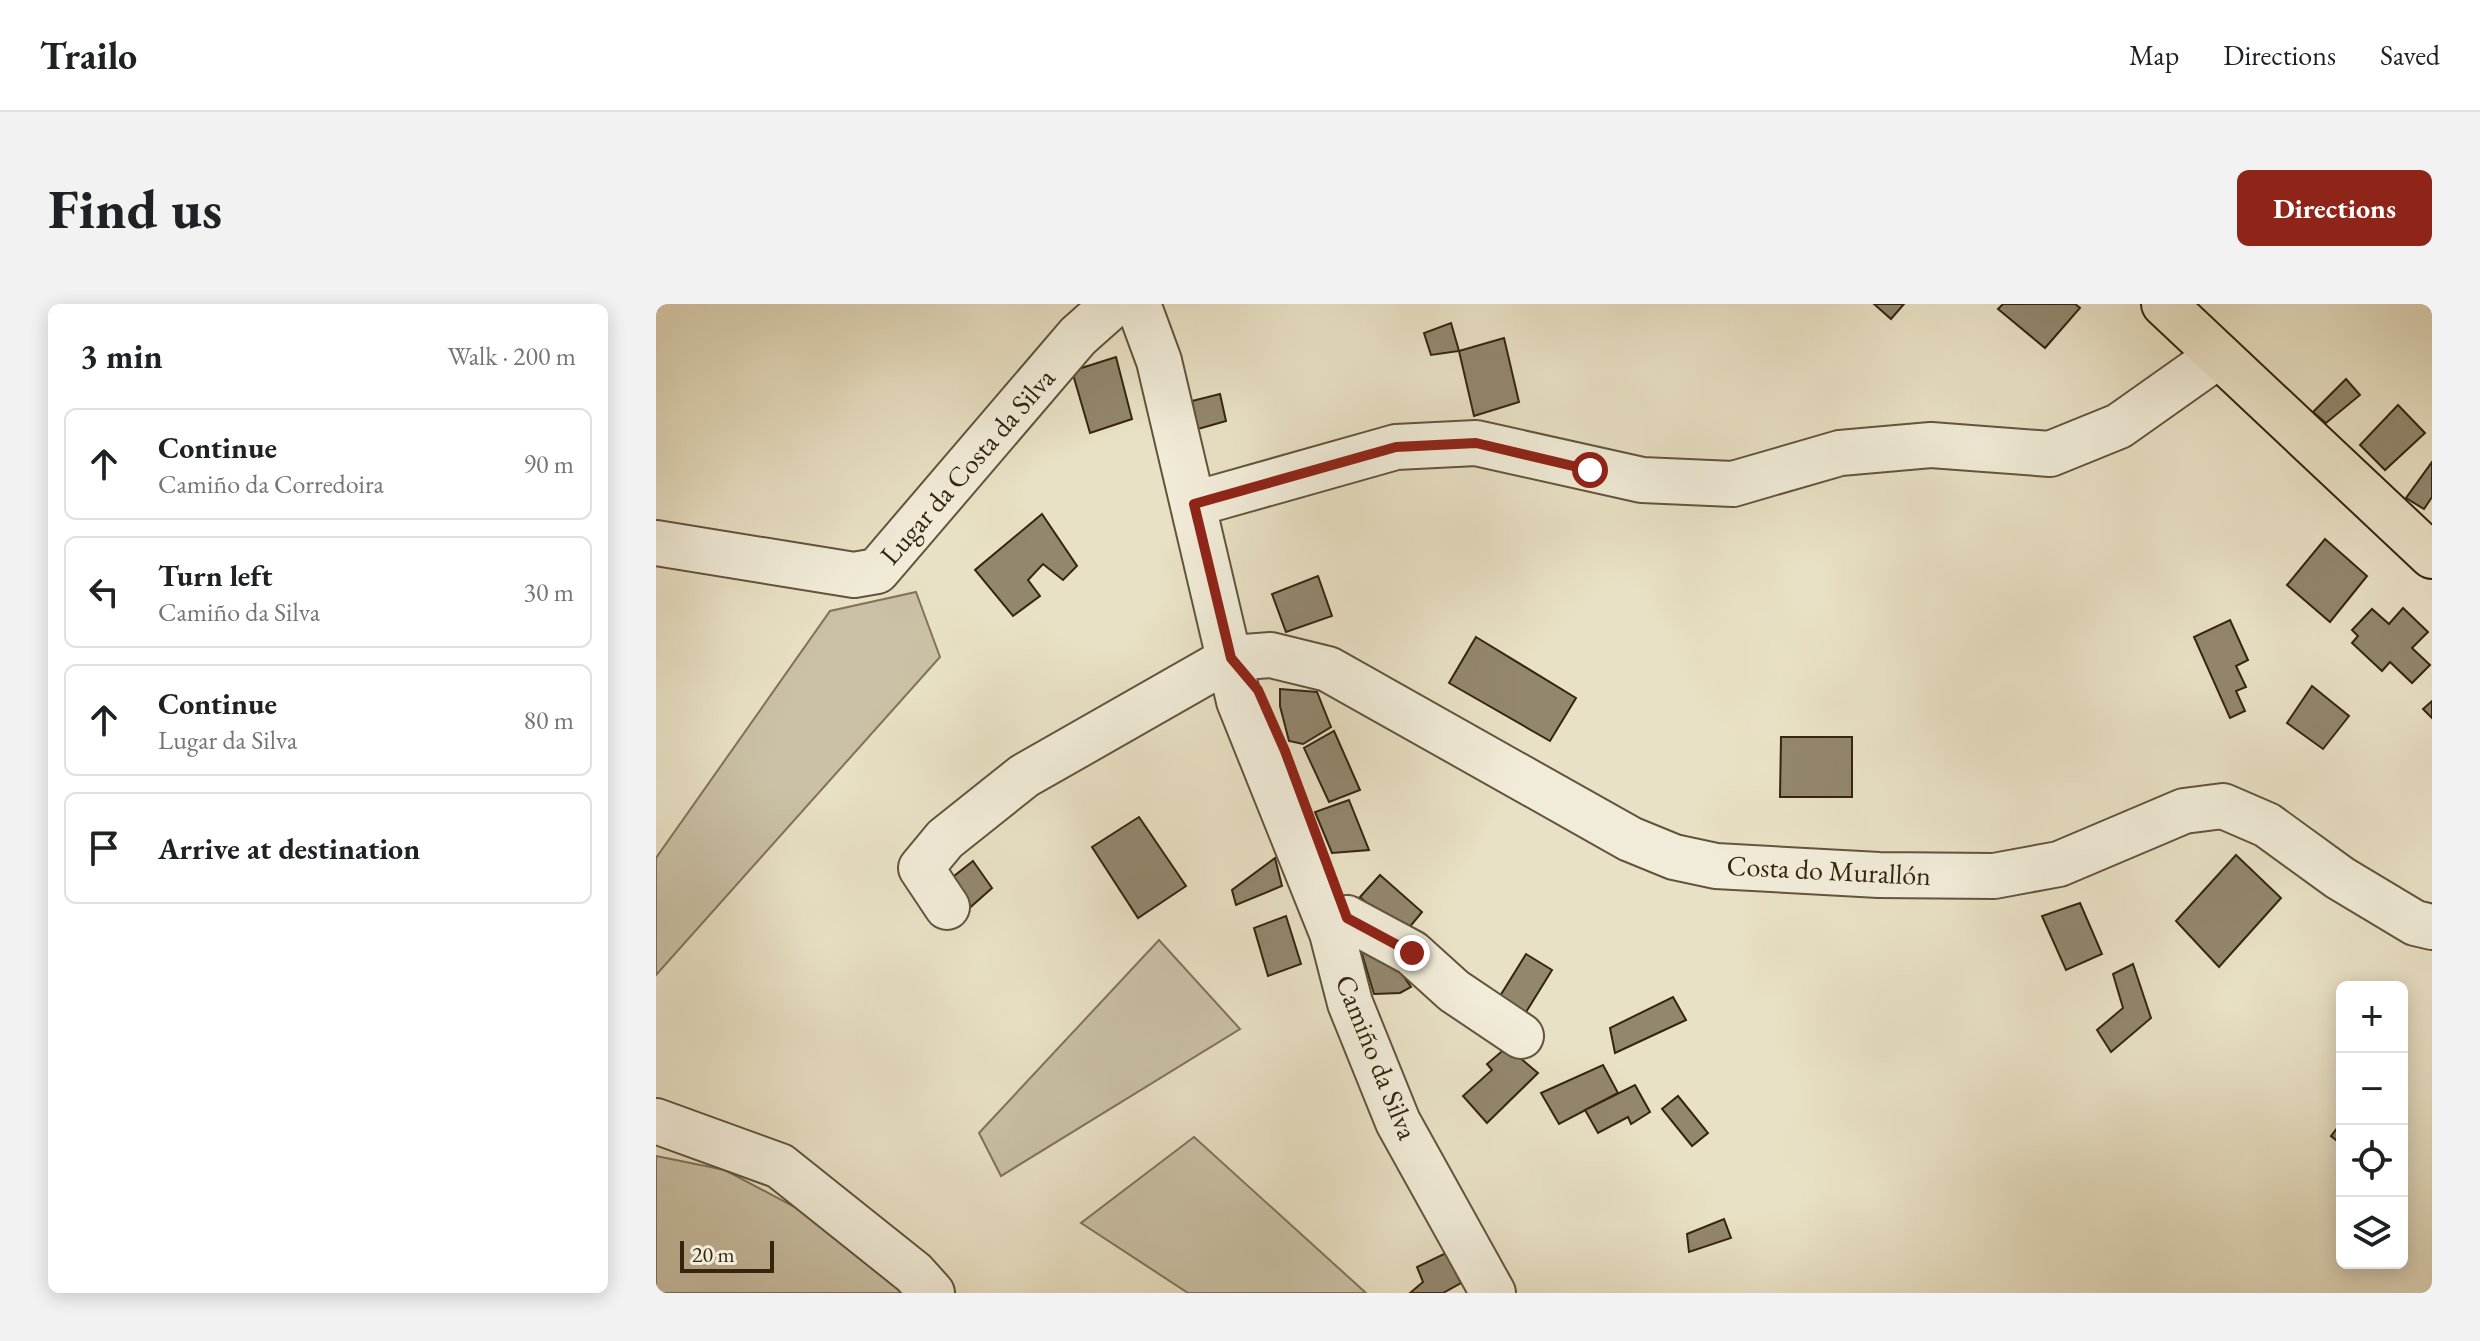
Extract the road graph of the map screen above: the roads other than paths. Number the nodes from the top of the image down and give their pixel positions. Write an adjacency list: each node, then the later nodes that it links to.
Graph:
1 (1114, 304): 6 (street, Lugar da Costa da Silva)
2 (1138, 304): 5 (street, Camiño da Silva)
3 (2164, 304): 4 (main road)
4 (2218, 356): 5 (street); 7 (main road)
5 (1194, 504): 8 (street, Camiño da Silva)
6 (656, 543)
7 (2432, 556)
8 (1231, 658): 9 (street); 10 (street); 11 (street, Costa do Murallón); 12 (street, Camiño da Silva)
9 (947, 907)
10 (1347, 918): 12 (street); 13 (street)
11 (2432, 927)
12 (1350, 1003): 16 (street, Camiño da Silva)
13 (1521, 1036)
14 (656, 1121): 15 (street)
15 (932, 1293)
16 (1493, 1293)

